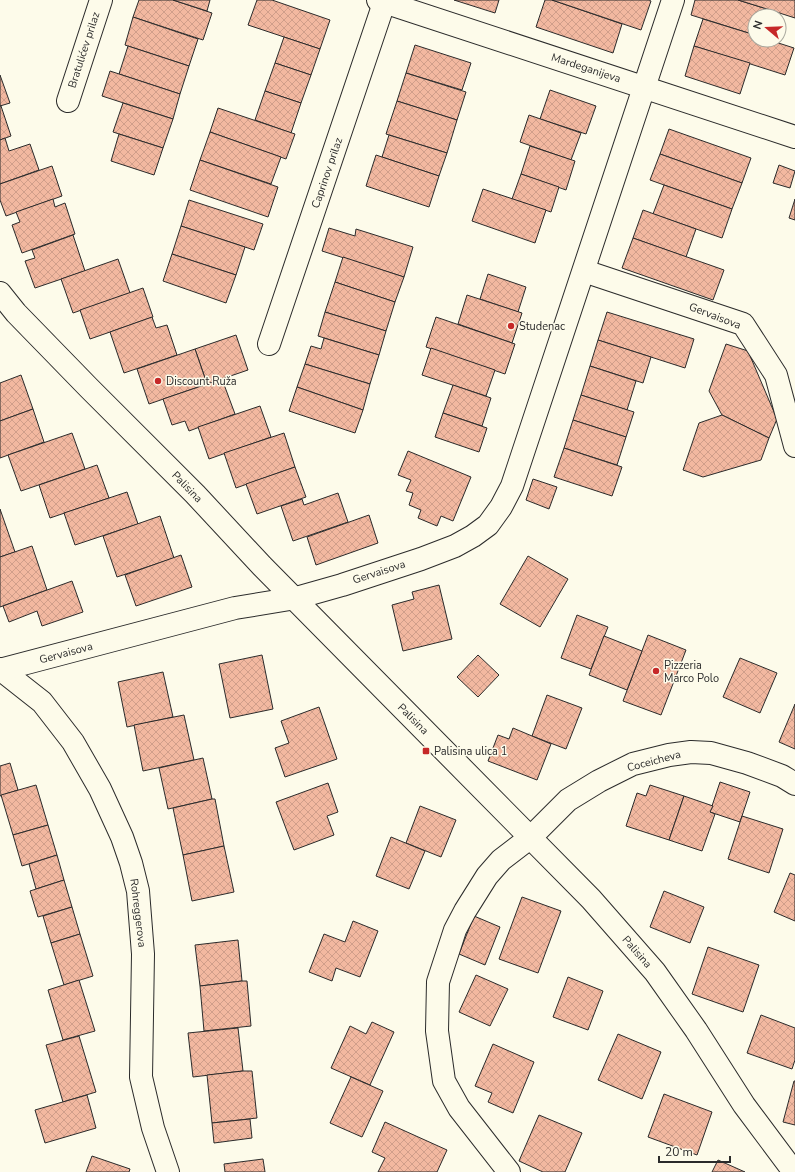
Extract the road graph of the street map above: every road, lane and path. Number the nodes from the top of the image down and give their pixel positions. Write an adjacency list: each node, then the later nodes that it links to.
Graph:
1 (101, 0): 5 (street, Bratulićev prilaz)
2 (672, 0): 4 (street, Gervaisova)
3 (382, 1): 4 (street, Mardeganijeva); 9 (street, Caprinov prilaz)
4 (644, 87): 6 (street, Mardeganijeva); 7 (street, Gervaisova)
5 (68, 101)
6 (795, 137)
7 (584, 271): 10 (street, Gervaisova); 11 (street, Gervaisova)
8 (0, 293): 11 (street, Palisina)
9 (269, 344)
10 (795, 446)
11 (296, 598): 12 (street, Gervaisova); 14 (street, Palisina)
12 (0, 670): 15 (street, Rohreggerova)
13 (795, 784): 14 (street, Coceicheva)
14 (530, 837): 16 (street, Coceicheva); 17 (street, Palisina)
15 (168, 1172)
16 (509, 1172)
17 (794, 1172)

